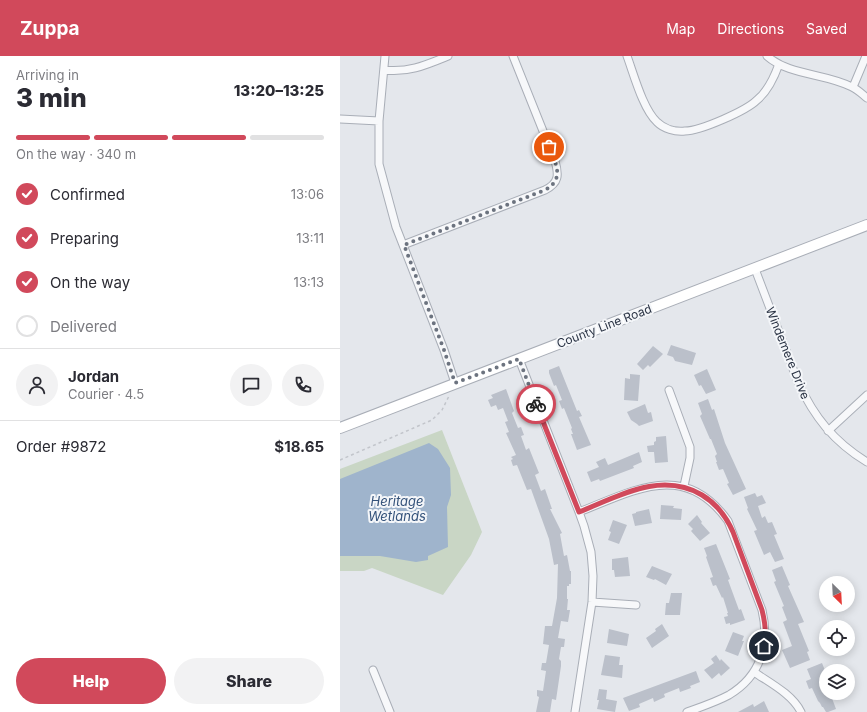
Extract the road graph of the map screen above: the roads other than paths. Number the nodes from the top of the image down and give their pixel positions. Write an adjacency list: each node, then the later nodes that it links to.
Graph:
1 (385, 56): 8 (street)
2 (448, 56): 8 (street)
3 (513, 56): 14 (street)
4 (627, 56): 7 (street)
5 (767, 56): 7 (street)
6 (866, 56): 9 (street)
7 (779, 64): 9 (street)
8 (384, 70): 12 (street)
9 (853, 87): 10 (street)
10 (867, 98)
11 (340, 118): 12 (street)
12 (379, 122): 14 (street)
13 (867, 225): 15 (main road, County Line Road)
14 (404, 245): 17 (street)
15 (754, 269): 16 (main road, County Line Road); 21 (street, Windemere Drive)
16 (519, 359): 17 (main road, County Line Road); 24 (street)
17 (455, 383): 20 (main road, County Line Road)
18 (669, 390): 23 (street)
19 (867, 396): 21 (street)
20 (340, 428)
21 (828, 431): 22 (street, Windemere Drive)
22 (867, 462)
23 (684, 486): 24 (street); 28 (street)
24 (579, 512): 25 (street)
25 (592, 602): 26 (street); 30 (street)
26 (636, 605)
27 (373, 670): 29 (street)
28 (754, 672): 31 (street); 32 (street)
29 (390, 712)
30 (575, 712)
31 (687, 712)
32 (801, 712)

